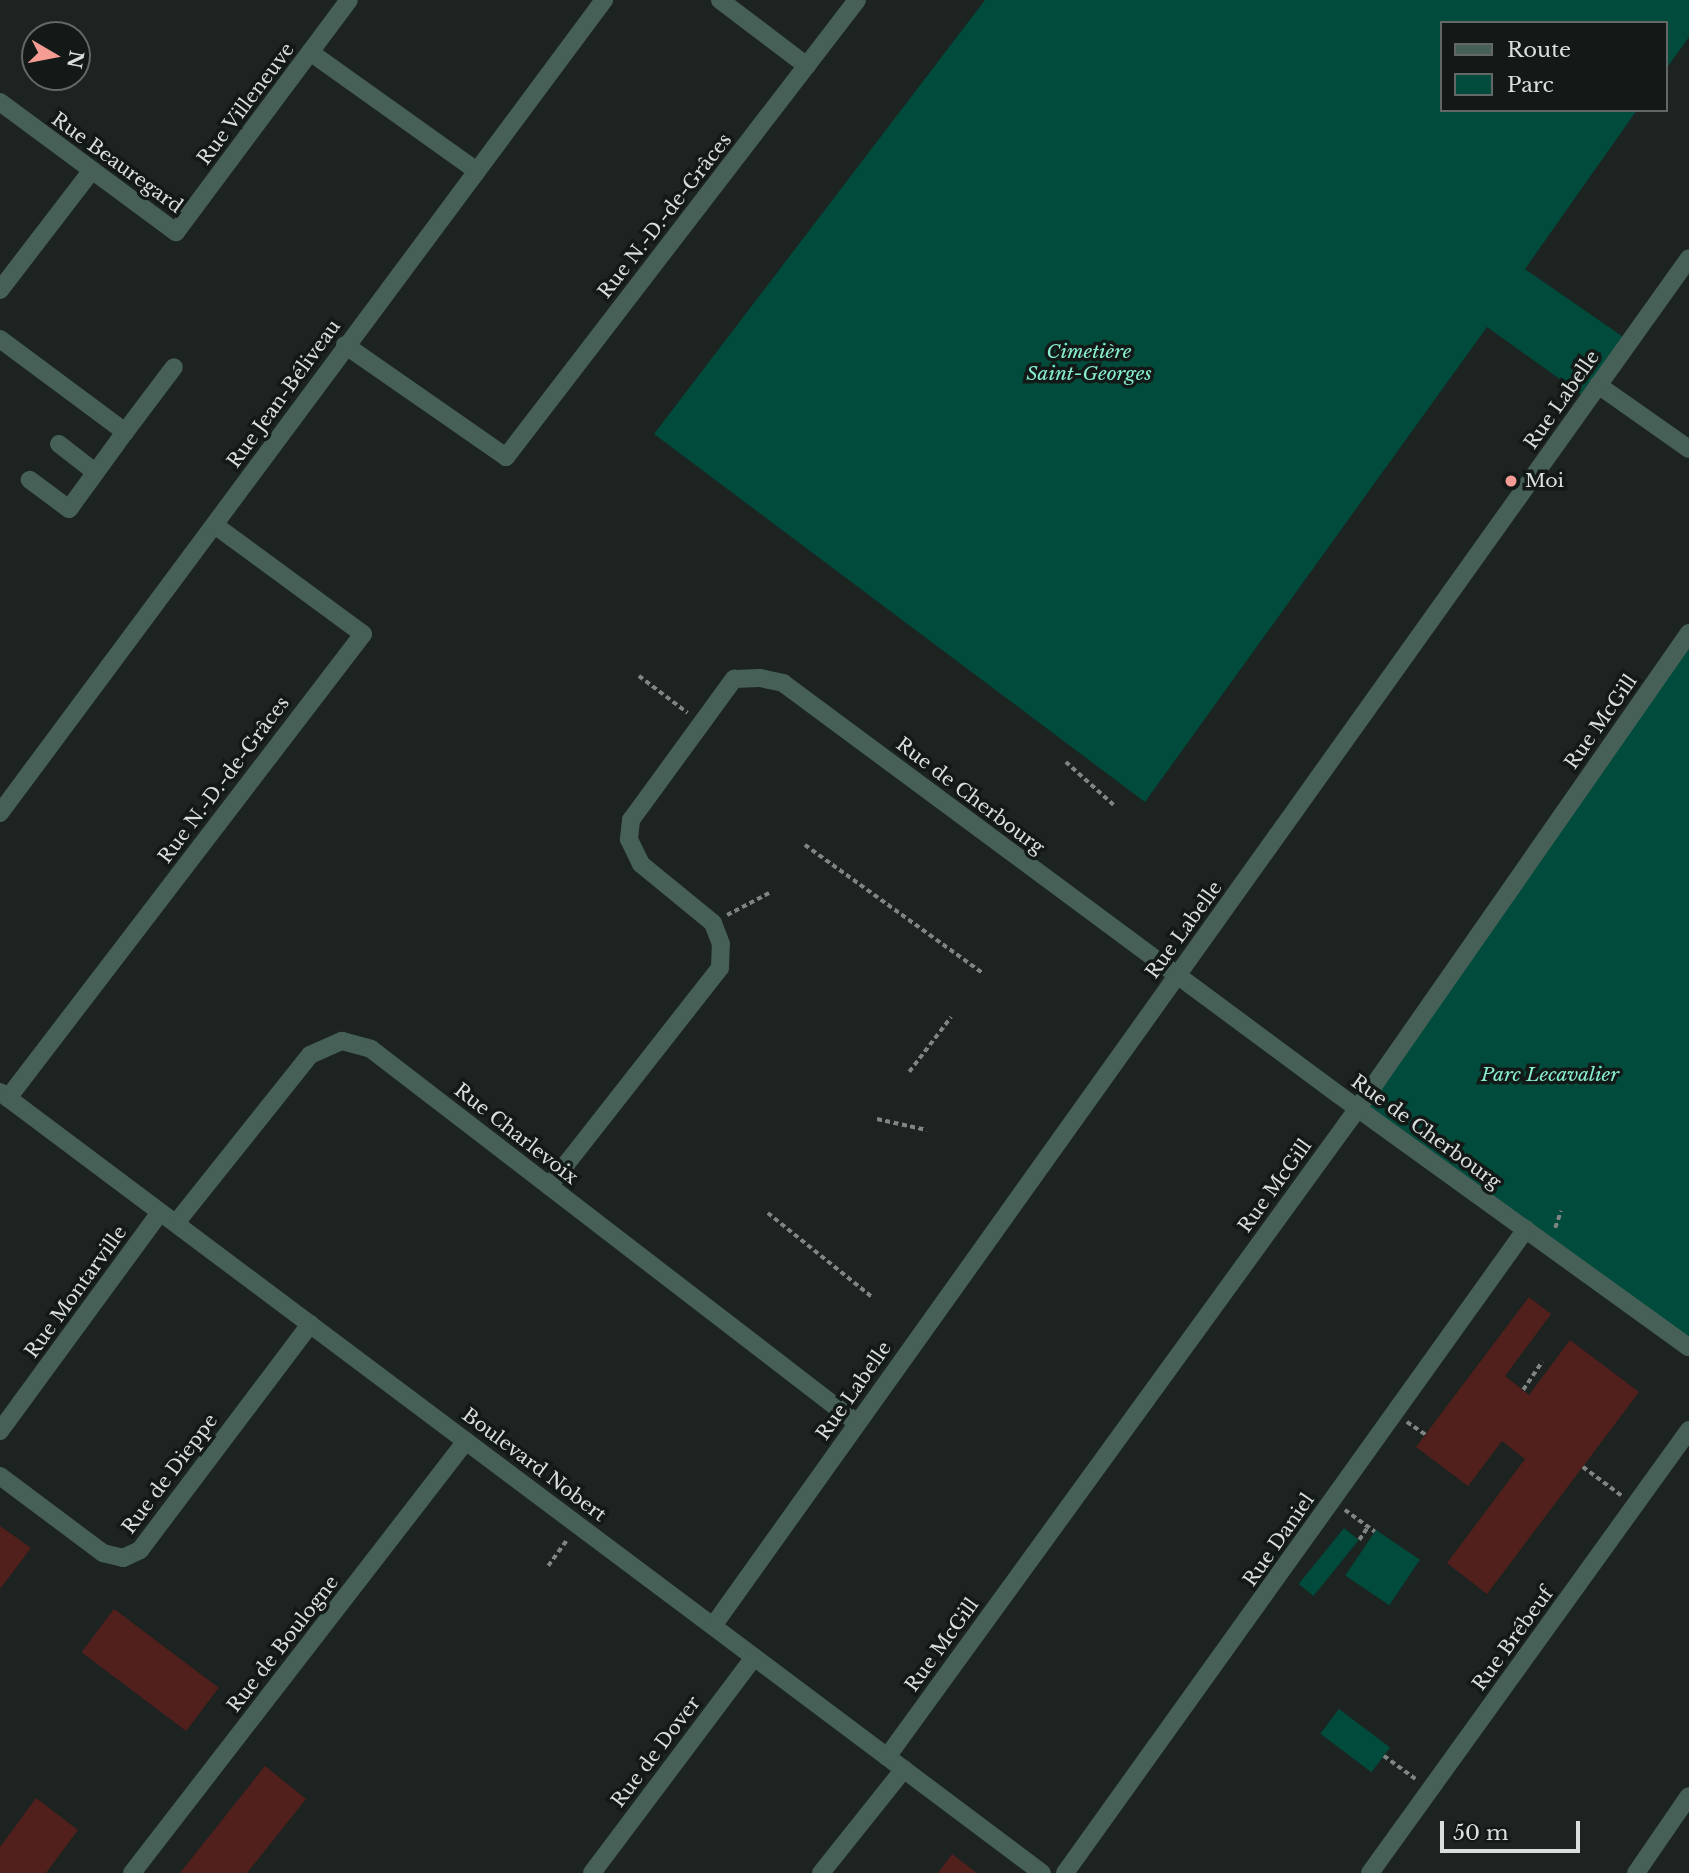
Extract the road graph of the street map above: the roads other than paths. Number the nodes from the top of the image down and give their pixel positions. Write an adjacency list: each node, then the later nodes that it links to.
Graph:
1 (349, 0): 5 (street, Rue Villeneuve)
2 (604, 0): 9 (street, Rue Jean-Béliveau)
3 (720, 0): 6 (street)
4 (857, 0): 6 (street, Rue N.-D.-de-Grâces)
5 (310, 52): 9 (street); 10 (street, Rue Villeneuve)
6 (807, 66): 14 (street, Rue N.-D.-de-Grâces)
7 (0, 102): 8 (street, Rue Beauregard)
8 (92, 170): 10 (street, Rue Beauregard); 12 (street)
9 (477, 171): 14 (street, Rue Jean-Béliveau)
10 (176, 232)
11 (1689, 258): 16 (street, Rue Labelle)
12 (0, 290)
13 (0, 339): 17 (street)
14 (345, 345): 22 (street, Rue Jean-Béliveau)
15 (174, 367): 17 (street)
16 (1598, 385): 19 (street); 25 (street, Rue Labelle)
17 (125, 432): 20 (street)
18 (59, 443): 20 (street)
19 (1689, 449)
20 (95, 472): 21 (street)
21 (30, 480)
22 (216, 526): 24 (street, Rue Jean-Béliveau); 26 (street, Rue N.-D.-de-Grâces)
23 (1689, 633): 27 (street, Rue McGill)
24 (0, 813)
25 (1177, 975): 27 (street, Rue de Cherbourg); 28 (street, Rue de Cherbourg); 34 (street, Rue Labelle)
26 (4, 1095): 29 (street, Boulevard Nobert)
27 (1357, 1108): 31 (street, Rue de Cherbourg); 41 (street, Rue McGill)
28 (549, 1186): 30 (street, Rue Charlevoix); 34 (street, Rue Charlevoix)
29 (160, 1212): 30 (street, Boulevard Nobert); 36 (street, Rue Montarville)
30 (176, 1223): 32 (street, Boulevard Nobert)
31 (1526, 1230): 33 (street, Rue de Cherbourg); 48 (street, Rue Daniel)
32 (310, 1324): 37 (street, Boulevard Nobert); 38 (street, Rue de Dieppe)
33 (1689, 1347)
34 (857, 1423): 39 (street, Rue Labelle)
35 (1689, 1430): 49 (street, Rue Brébeuf)
36 (0, 1431)
37 (466, 1441): 39 (street, Boulevard Nobert); 44 (street, Rue de Boulogne)
38 (0, 1476)
39 (713, 1626): 40 (street, Boulevard Nobert)
40 (754, 1657): 41 (street, Boulevard Nobert); 45 (street, Rue de Dover)
41 (887, 1757): 42 (street, Boulevard Nobert)
42 (904, 1769): 46 (street); 47 (street, Boulevard Nobert)
43 (1689, 1796): 50 (street)
44 (132, 1873)
45 (592, 1873)
46 (821, 1873)
47 (1042, 1873)
48 (1065, 1873)
49 (1370, 1873)
50 (1636, 1873)

